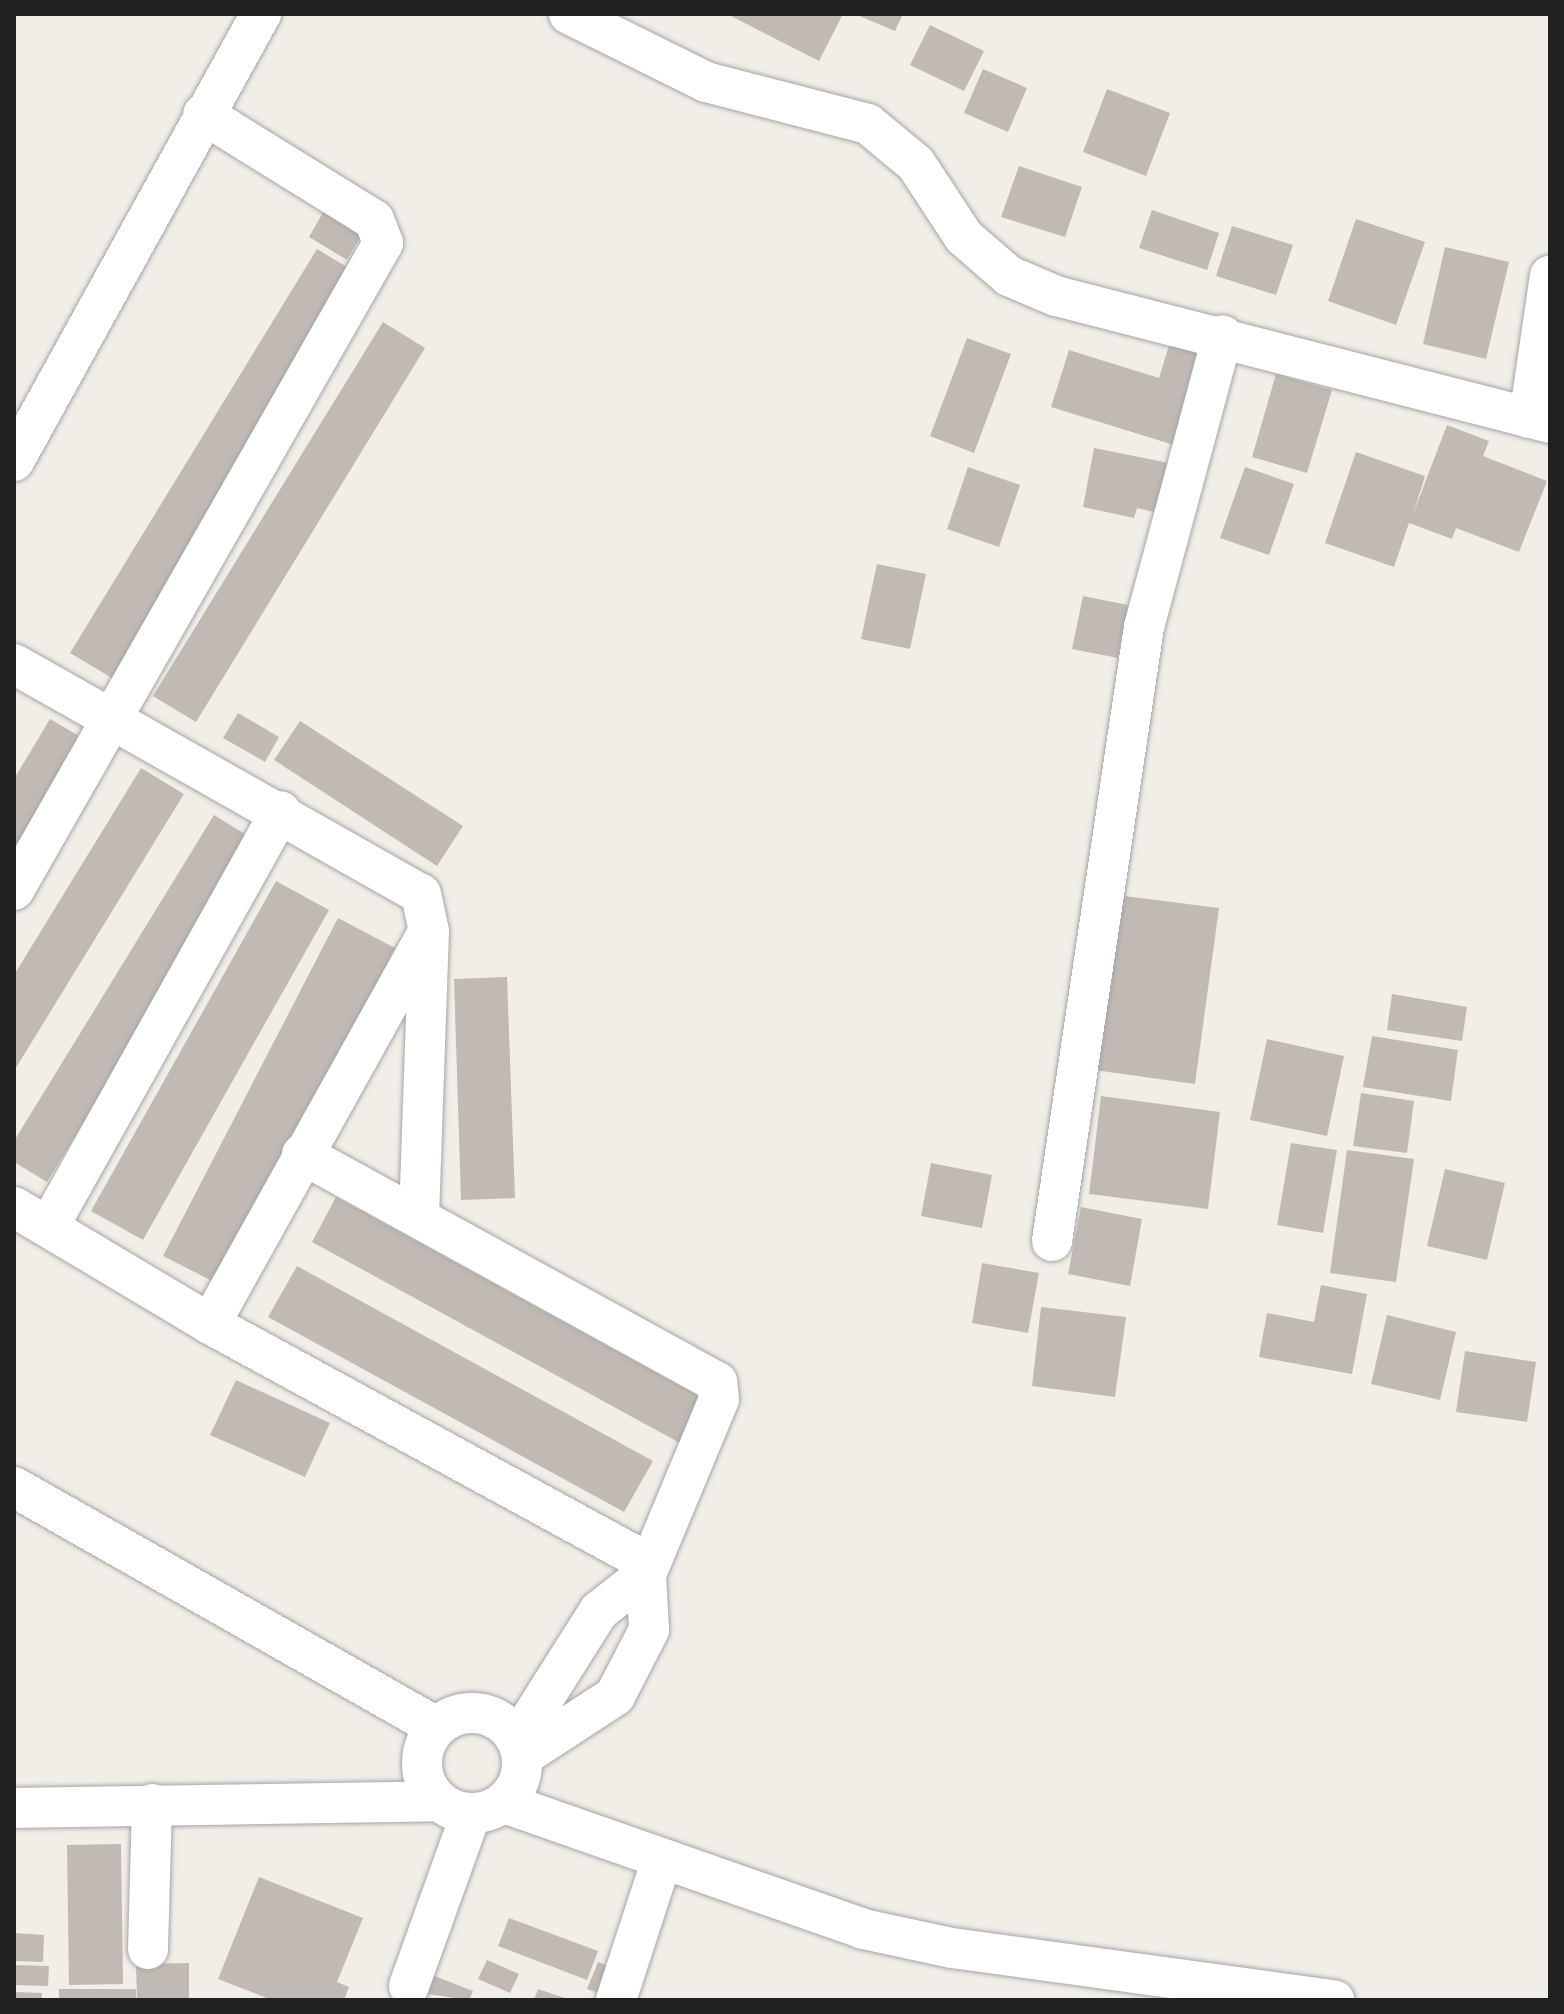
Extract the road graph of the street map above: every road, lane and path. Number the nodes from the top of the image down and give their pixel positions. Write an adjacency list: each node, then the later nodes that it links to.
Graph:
1 (261, 14): 3 (street)
2 (569, 14): 5 (street)
3 (203, 114): 7 (street); 9 (street)
4 (1550, 276): 6 (street)
5 (1223, 335): 6 (street); 17 (street)
6 (1540, 421)
7 (14, 461)
8 (14, 664): 9 (street)
9 (113, 714): 10 (street); 11 (street)
10 (281, 811): 12 (street); 16 (street)
11 (14, 890)
12 (429, 931): 13 (street); 15 (street)
13 (302, 1154): 15 (street); 18 (street)
14 (14, 1207): 16 (street)
15 (419, 1215): 20 (street)
16 (49, 1226): 18 (street)
17 (1052, 1241)
18 (210, 1324): 20 (street)
19 (14, 1487): 21 (street)
20 (648, 1569): 22 (street); 22 (street)
21 (436, 1727): 22 (street); 24 (street)
22 (520, 1747): 24 (street)
23 (152, 1804): 24 (street); 25 (street); 27 (street)
24 (471, 1806): 26 (street); 28 (street)
25 (14, 1808)
26 (662, 1859): 29 (street); 30 (street)
27 (148, 1949)
28 (409, 1986)
29 (616, 2000)
30 (1334, 2000)

